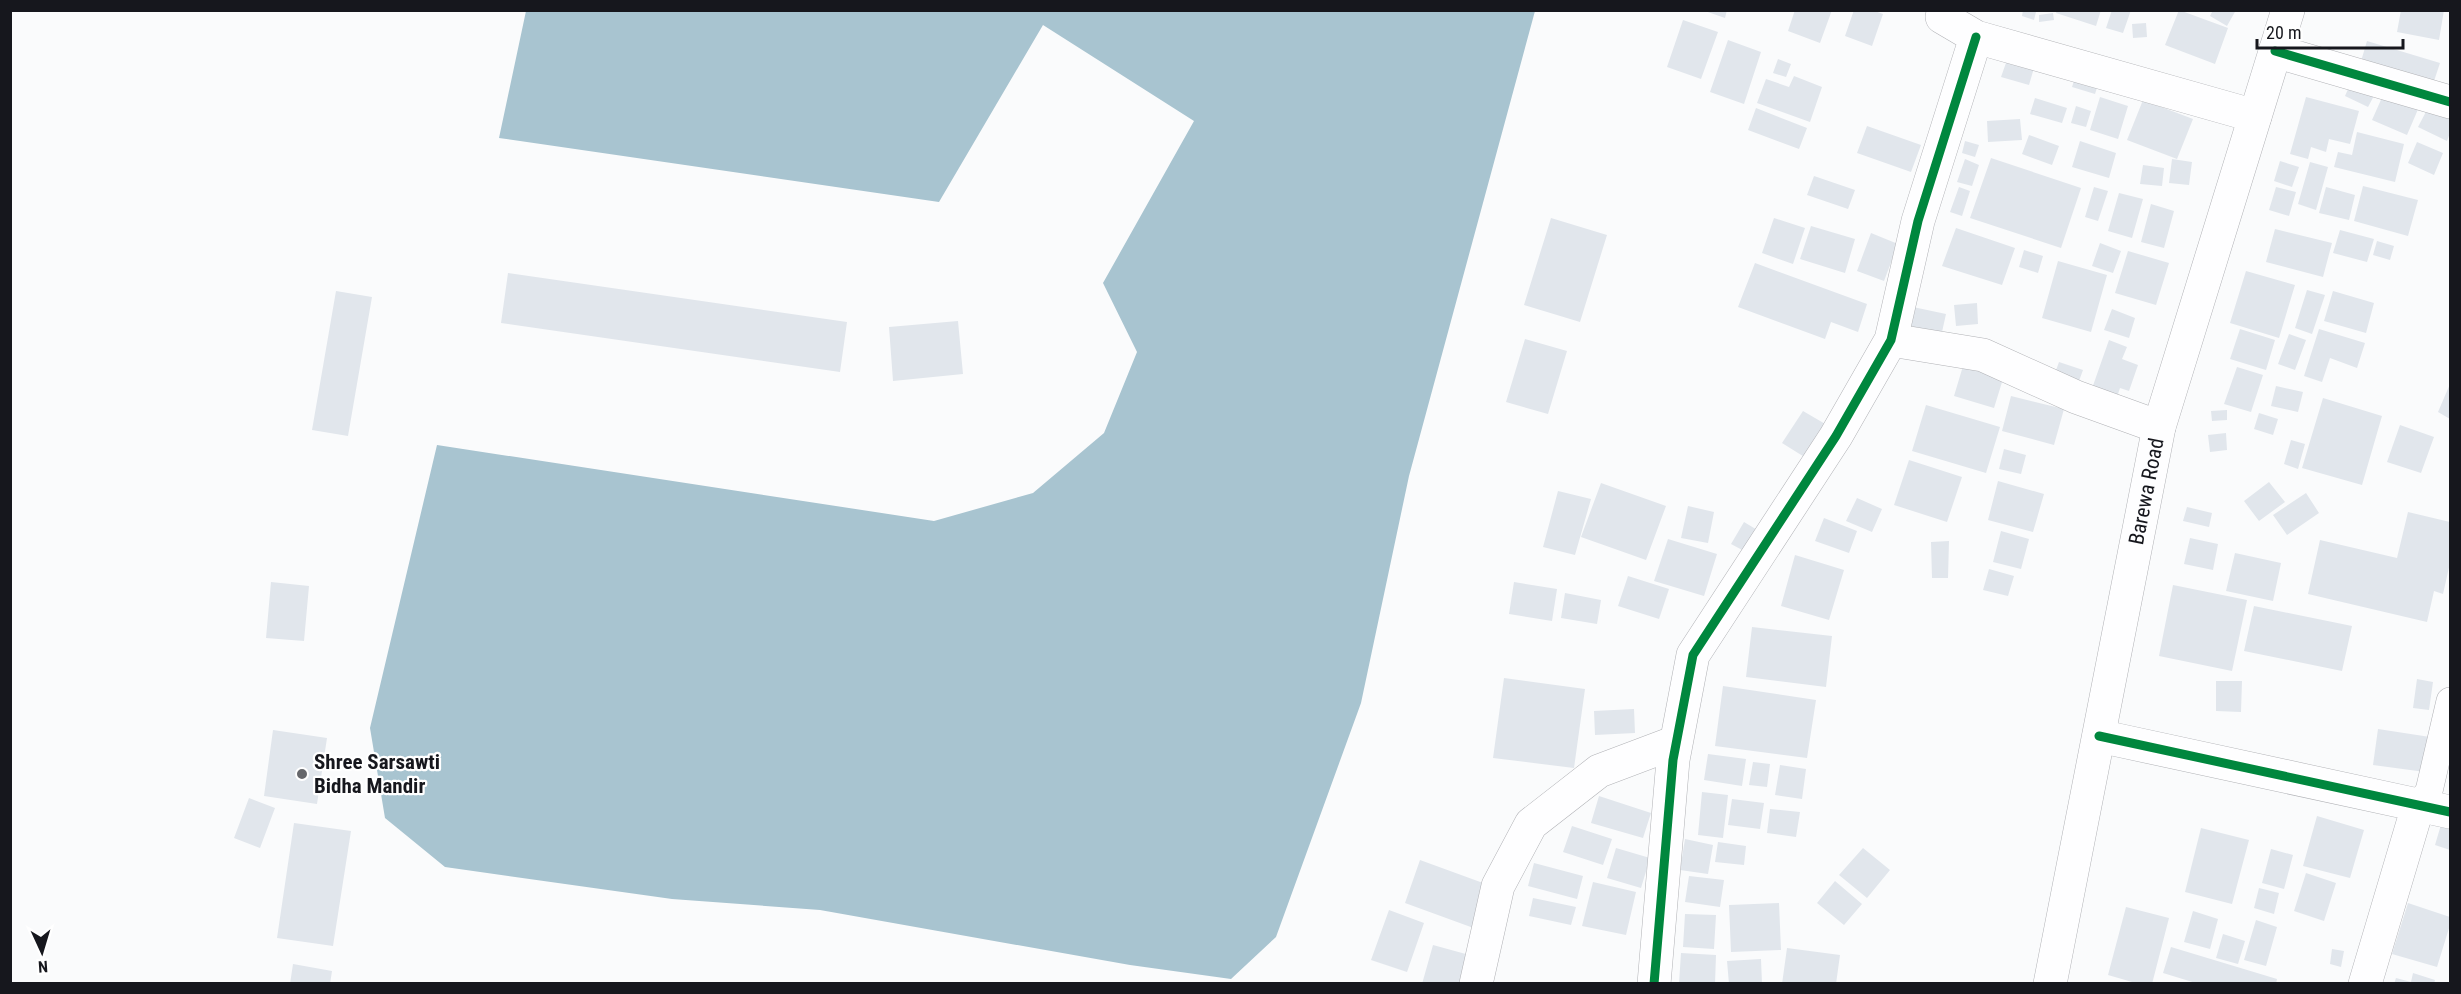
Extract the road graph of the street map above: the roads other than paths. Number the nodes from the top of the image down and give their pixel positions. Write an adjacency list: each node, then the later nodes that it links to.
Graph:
1 (2288, 10): 4 (street, Barewa Road)
2 (1934, 13): 3 (street)
3 (1976, 37): 6 (street); 7 (street)
4 (2275, 51): 5 (street); 6 (street, Barewa Road)
5 (2451, 102)
6 (2255, 116): 8 (street, Barewa Road)
7 (1891, 340): 8 (street); 11 (street)
8 (2159, 427): 10 (street, Barewa Road)
9 (2451, 701): 12 (lane)
10 (2099, 736): 12 (street); 16 (street, Barewa Road)
11 (1676, 742): 14 (street); 15 (street)
12 (2418, 806): 13 (street); 17 (street)
13 (2451, 812)
14 (1476, 984)
15 (1654, 984)
16 (2050, 984)
17 (2365, 984)

